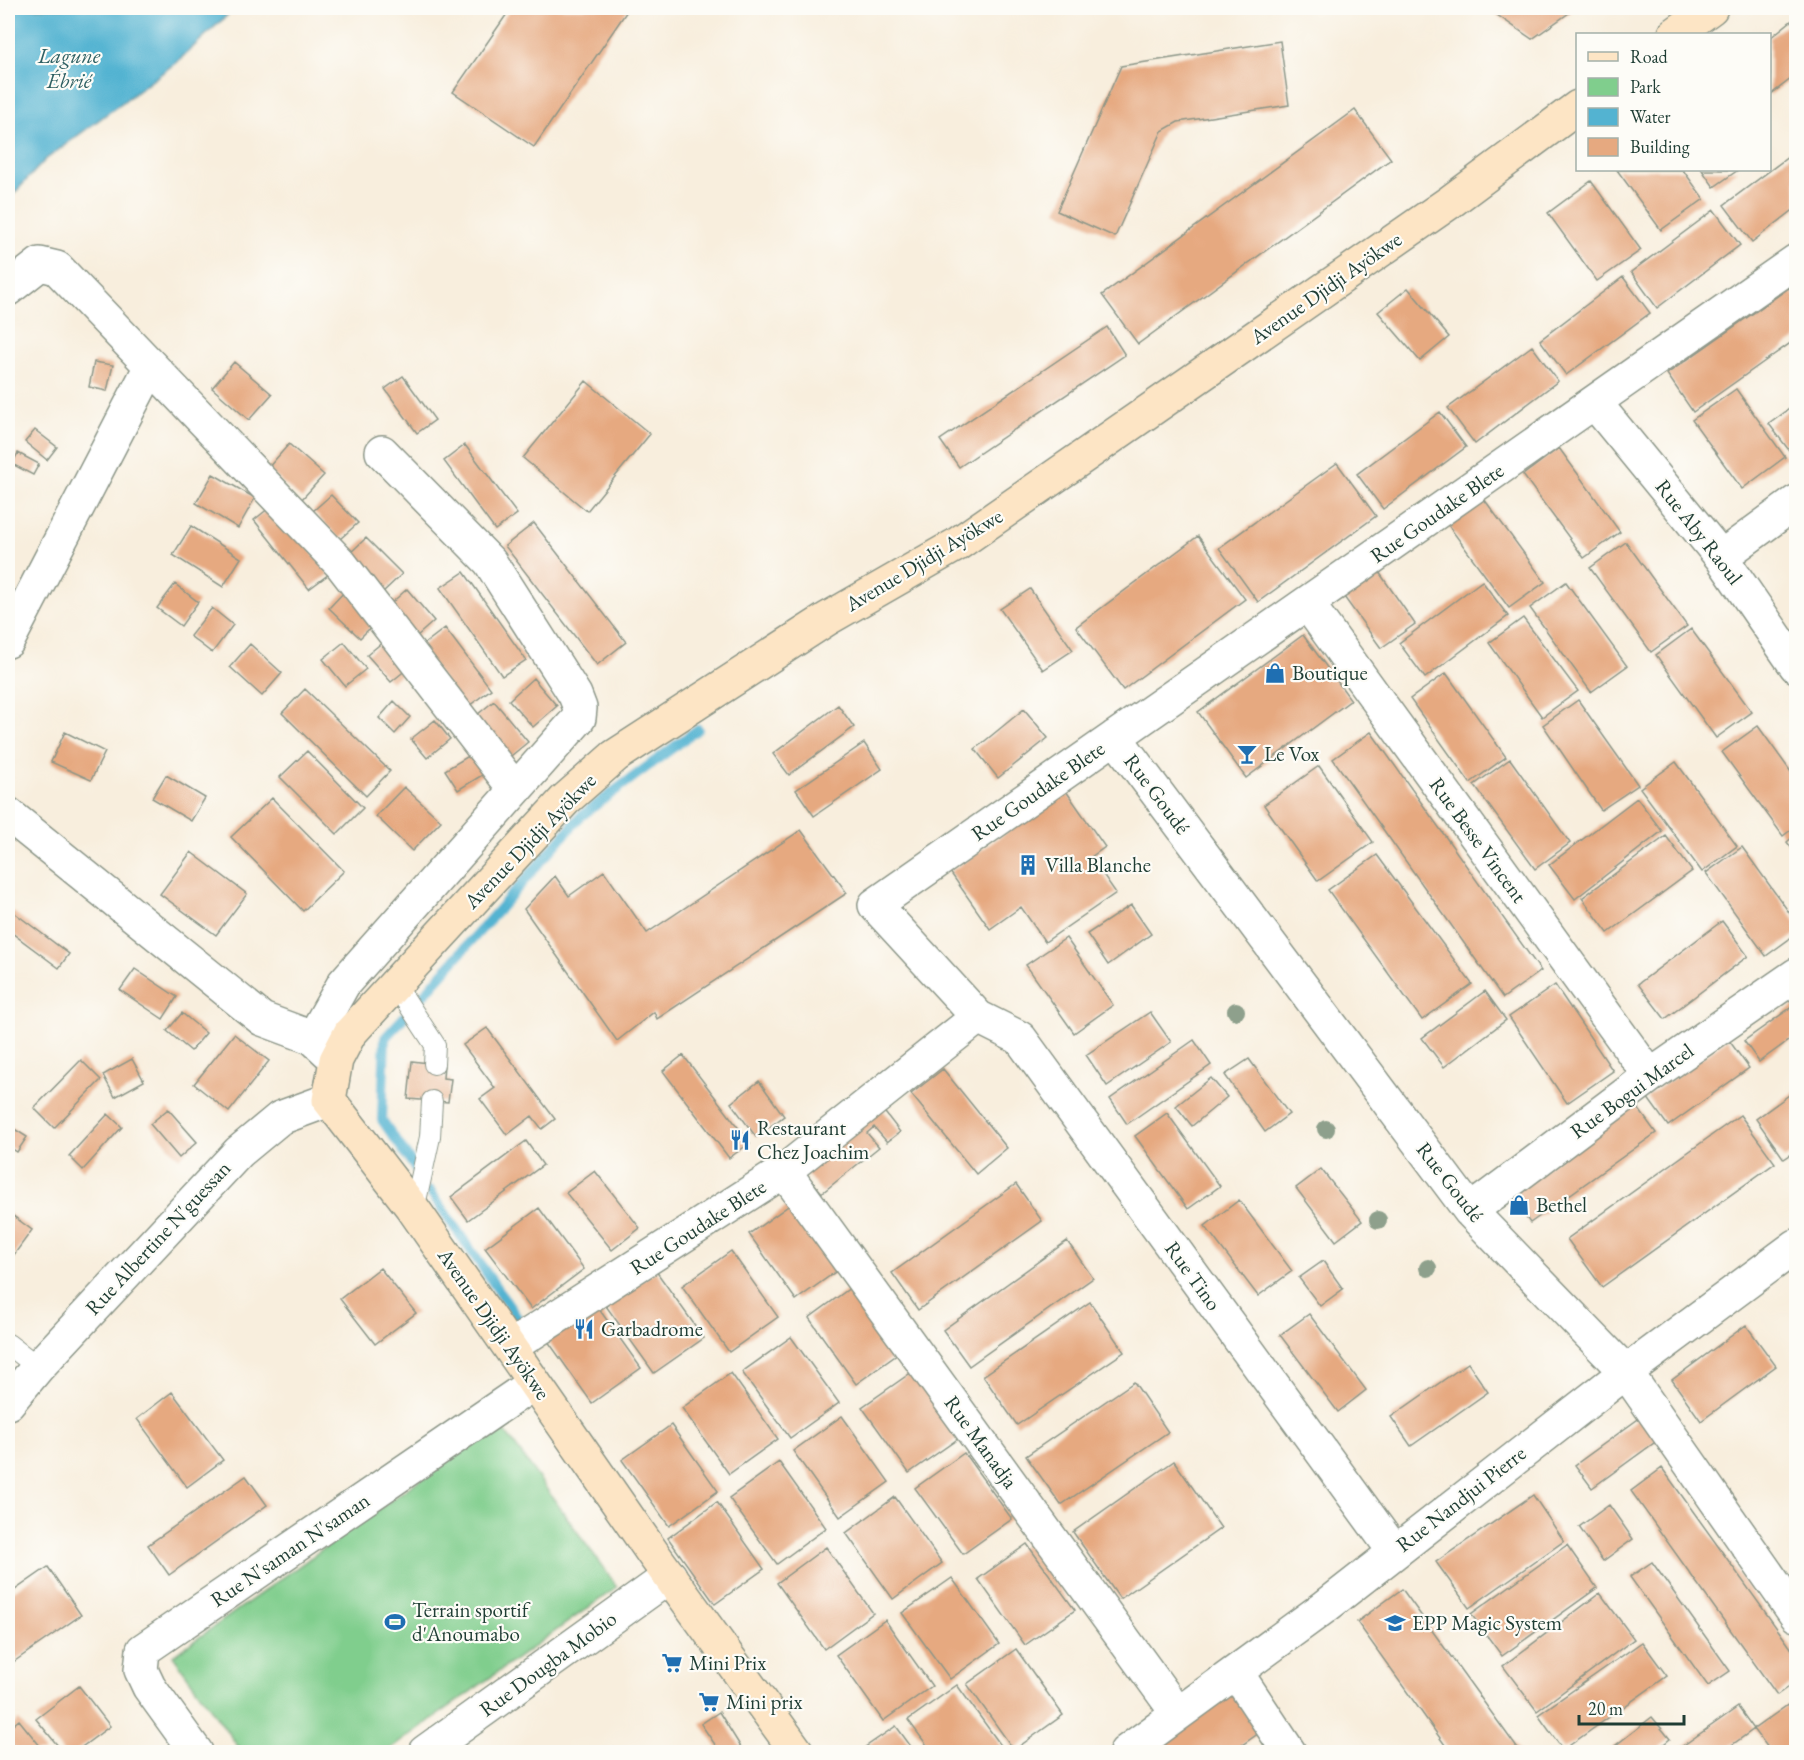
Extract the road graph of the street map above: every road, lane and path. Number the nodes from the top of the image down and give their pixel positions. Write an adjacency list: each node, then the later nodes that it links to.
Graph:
1 (1711, 8): 2 (street)
2 (1676, 33)
3 (1576, 108): 18 (street, Avenue Djidji Ayökwe)
4 (1797, 261): 7 (street, Rue Goudake Blete)
5 (8, 289): 6 (street)
6 (151, 366): 12 (street); 15 (street)
7 (1595, 403): 10 (street, Rue Aby Raoul); 11 (street, Rue Goudake Blete)
8 (382, 452): 15 (street)
9 (1797, 502): 10 (street)
10 (1721, 557): 13 (street, Rue Aby Raoul)
11 (1307, 603): 14 (street, Rue Goudake Blete); 22 (street, Rue Besse Vincent)
12 (8, 641)
13 (1797, 666)
14 (1115, 737): 19 (street, Rue Goudake Blete); 27 (street, Rue Goudé)
15 (514, 788): 20 (street)
16 (8, 814): 20 (street)
17 (1797, 975): 22 (street, Rue Bogui Marcel)
18 (395, 984): 20 (street, Avenue Djidji Ayökwe); 21 (lane)
19 (978, 1017): 25 (street, Rue Goudake Blete); 35 (street, Rue Tino)
20 (324, 1049): 23 (street, Avenue Djidji Ayökwe)
21 (434, 1064)
22 (1650, 1076): 27 (street, Rue Bogui Marcel)
23 (330, 1100): 26 (street, Avenue Djidji Ayökwe); 31 (street, Rue Albertine N'guessan)
24 (432, 1101): 26 (lane)
25 (784, 1171): 30 (street, Rue Goudake Blete); 39 (street, Rue Manadja)
26 (414, 1210): 30 (street, Avenue Djidji Ayökwe)
27 (1470, 1211): 32 (street, Rue Goudé)
28 (1797, 1246): 32 (street, Rue Nandjui Pierre)
29 (8, 1344): 31 (lane)
30 (510, 1347): 33 (street, Avenue Djidji Ayökwe)
31 (38, 1367): 34 (street, Rue Albertine N'guessan)
32 (1626, 1372): 35 (street, Rue Nandjui Pierre); 37 (street, Rue Goudé)
33 (534, 1383): 36 (street, Avenue Djidji Ayökwe); 40 (street, Rue N'saman N'saman)
34 (8, 1403)
35 (1394, 1551): 38 (street, Rue Nandjui Pierre)
36 (670, 1576): 41 (street, Rue Dougba Mobio); 42 (street, Avenue Djidji Ayökwe)
37 (1797, 1615)
38 (1236, 1672): 39 (street, Rue Nandjui Pierre); 44 (street)
39 (1178, 1714): 43 (street, Rue Nandjui Pierre)
40 (196, 1752)
41 (425, 1752)
42 (797, 1752)
43 (1126, 1752)
44 (1290, 1752)

